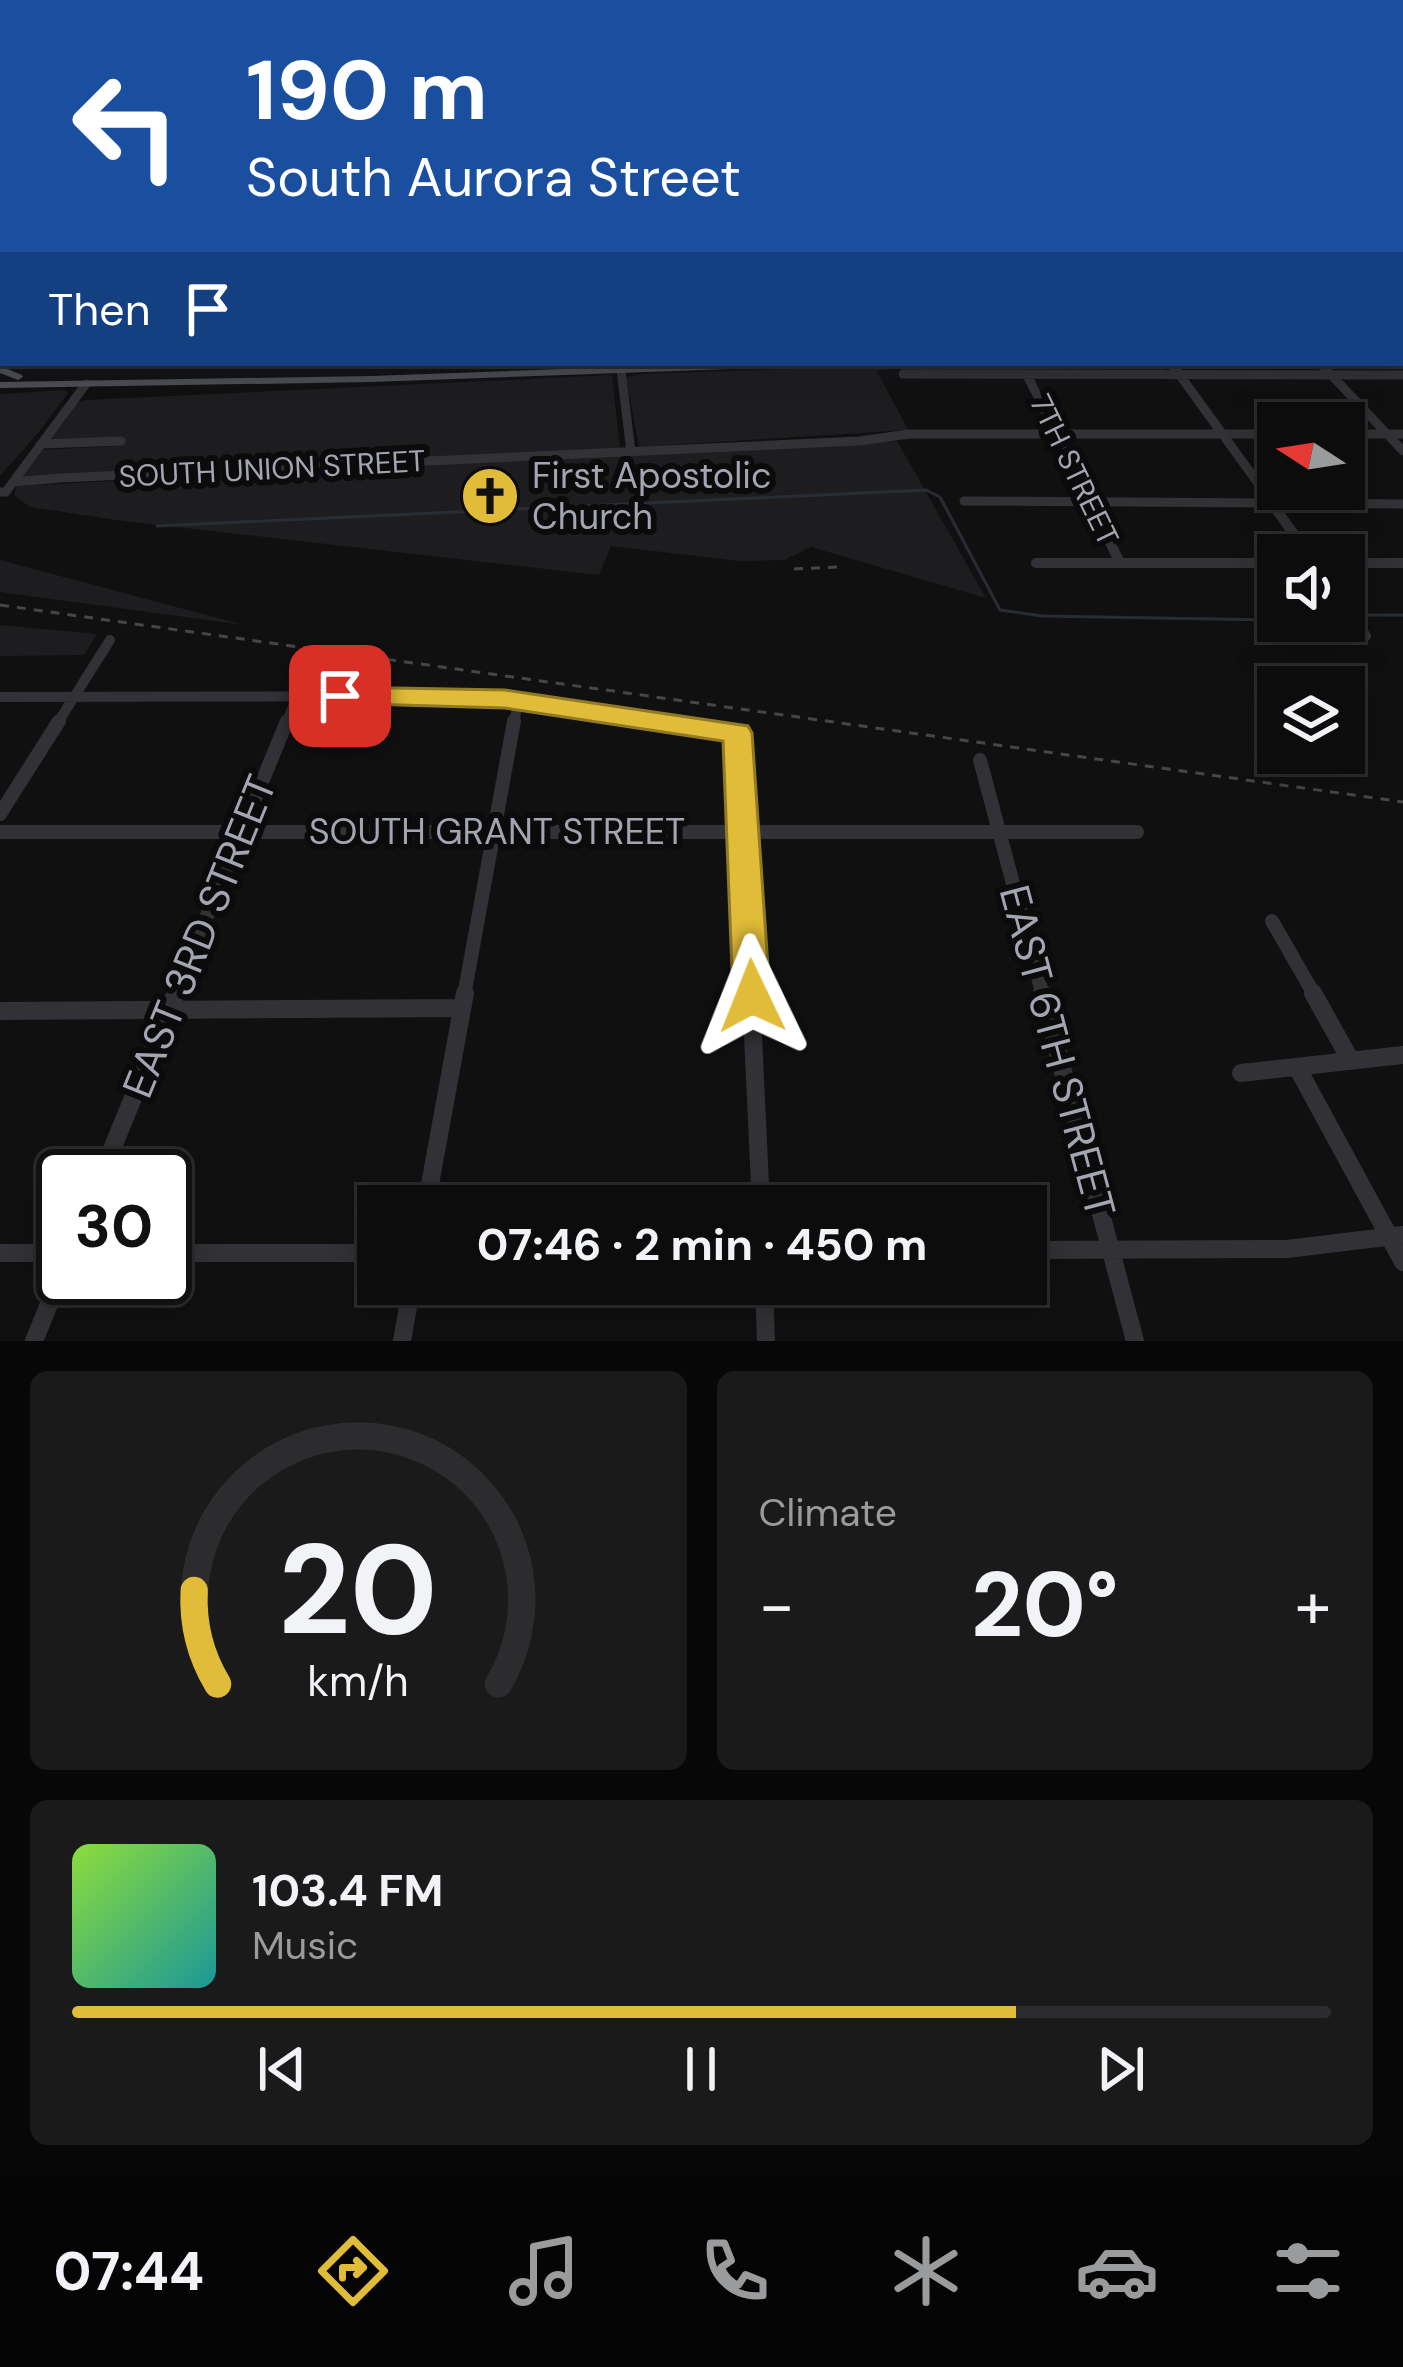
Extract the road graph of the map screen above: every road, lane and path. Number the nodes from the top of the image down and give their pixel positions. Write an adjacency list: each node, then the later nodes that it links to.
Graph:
1 (546, 366): 12 (main road)
2 (730, 366): 5 (main road)
3 (1173, 366): 9 (street)
4 (1323, 366): 7 (street)
5 (620, 370): 12 (main road); 22 (street)
6 (903, 374): 11 (street)
7 (1331, 375): 8 (street); 9 (street); 17 (street)
8 (1403, 375)
9 (1180, 376): 11 (street); 14 (street)
10 (0, 377): 12 (main road); 12 (main road)
11 (1028, 377): 13 (street, 7TH STREET)
12 (82, 380): 20 (street)
13 (1057, 434): 14 (street, SOUTH UNION STREET); 22 (street, SOUTH UNION STREET); 30 (street, 7TH STREET)
14 (1222, 434): 15 (street, SOUTH UNION STREET); 24 (street)
15 (1257, 434)
16 (1365, 434): 17 (street)
17 (1387, 434): 18 (street); 21 (street)
18 (1403, 434)
19 (121, 441): 20 (street)
20 (42, 444): 23 (street)
21 (1403, 451)
22 (631, 452): 23 (street, SOUTH UNION STREET)
23 (13, 482): 25 (street)
24 (1257, 483)
25 (0, 492)
26 (964, 501): 30 (street)
27 (1257, 504): 30 (street)
28 (1365, 504): 29 (street)
29 (1403, 504)
30 (1091, 505): 32 (street, 7TH STREET)
31 (1036, 563): 32 (street)
32 (1120, 563): 33 (street)
33 (1257, 563)
34 (1365, 563): 35 (street)
35 (1403, 563)
36 (110, 640): 38 (street)
37 (0, 697): 38 (street)
38 (74, 697): 39 (street); 42 (street)
39 (297, 697): 40 (street); 47 (street, EAST 3RD STREET)
40 (518, 701): 43 (street); 45 (street)
41 (980, 760): 44 (street, EAST 6TH STREET)
42 (0, 814)
43 (745, 830): 44 (street, SOUTH GRANT STREET); 45 (street, SOUTH GRANT STREET); 59 (street)
44 (999, 830): 48 (street, SOUTH GRANT STREET); 62 (street, EAST 6TH STREET)
45 (495, 831): 47 (street, SOUTH GRANT STREET); 50 (street)
46 (0, 832): 47 (street, SOUTH GRANT STREET)
47 (242, 832): 51 (street, EAST 3RD STREET)
48 (1137, 832)
49 (1272, 921): 54 (street)
50 (462, 1008): 51 (street); 58 (street)
51 (170, 1009): 52 (street); 57 (street, EAST 3RD STREET)
52 (0, 1012)
53 (1403, 1054): 54 (street)
54 (1352, 1060): 55 (street)
55 (1297, 1067): 56 (street); 60 (street)
56 (1241, 1073)
57 (112, 1149)
58 (430, 1185)
59 (759, 1185)
60 (1396, 1236): 62 (street); 67 (street)
61 (1047, 1250): 62 (street)
62 (1111, 1250): 74 (street, EAST 6TH STREET)
63 (357, 1252): 66 (street)
64 (0, 1253): 65 (street)
65 (36, 1253)
66 (192, 1253)
67 (1403, 1262)
68 (49, 1305): 71 (street)
69 (408, 1305): 72 (street)
70 (765, 1305): 73 (street)
71 (34, 1341)
72 (402, 1341)
73 (766, 1341)
74 (1136, 1341)

